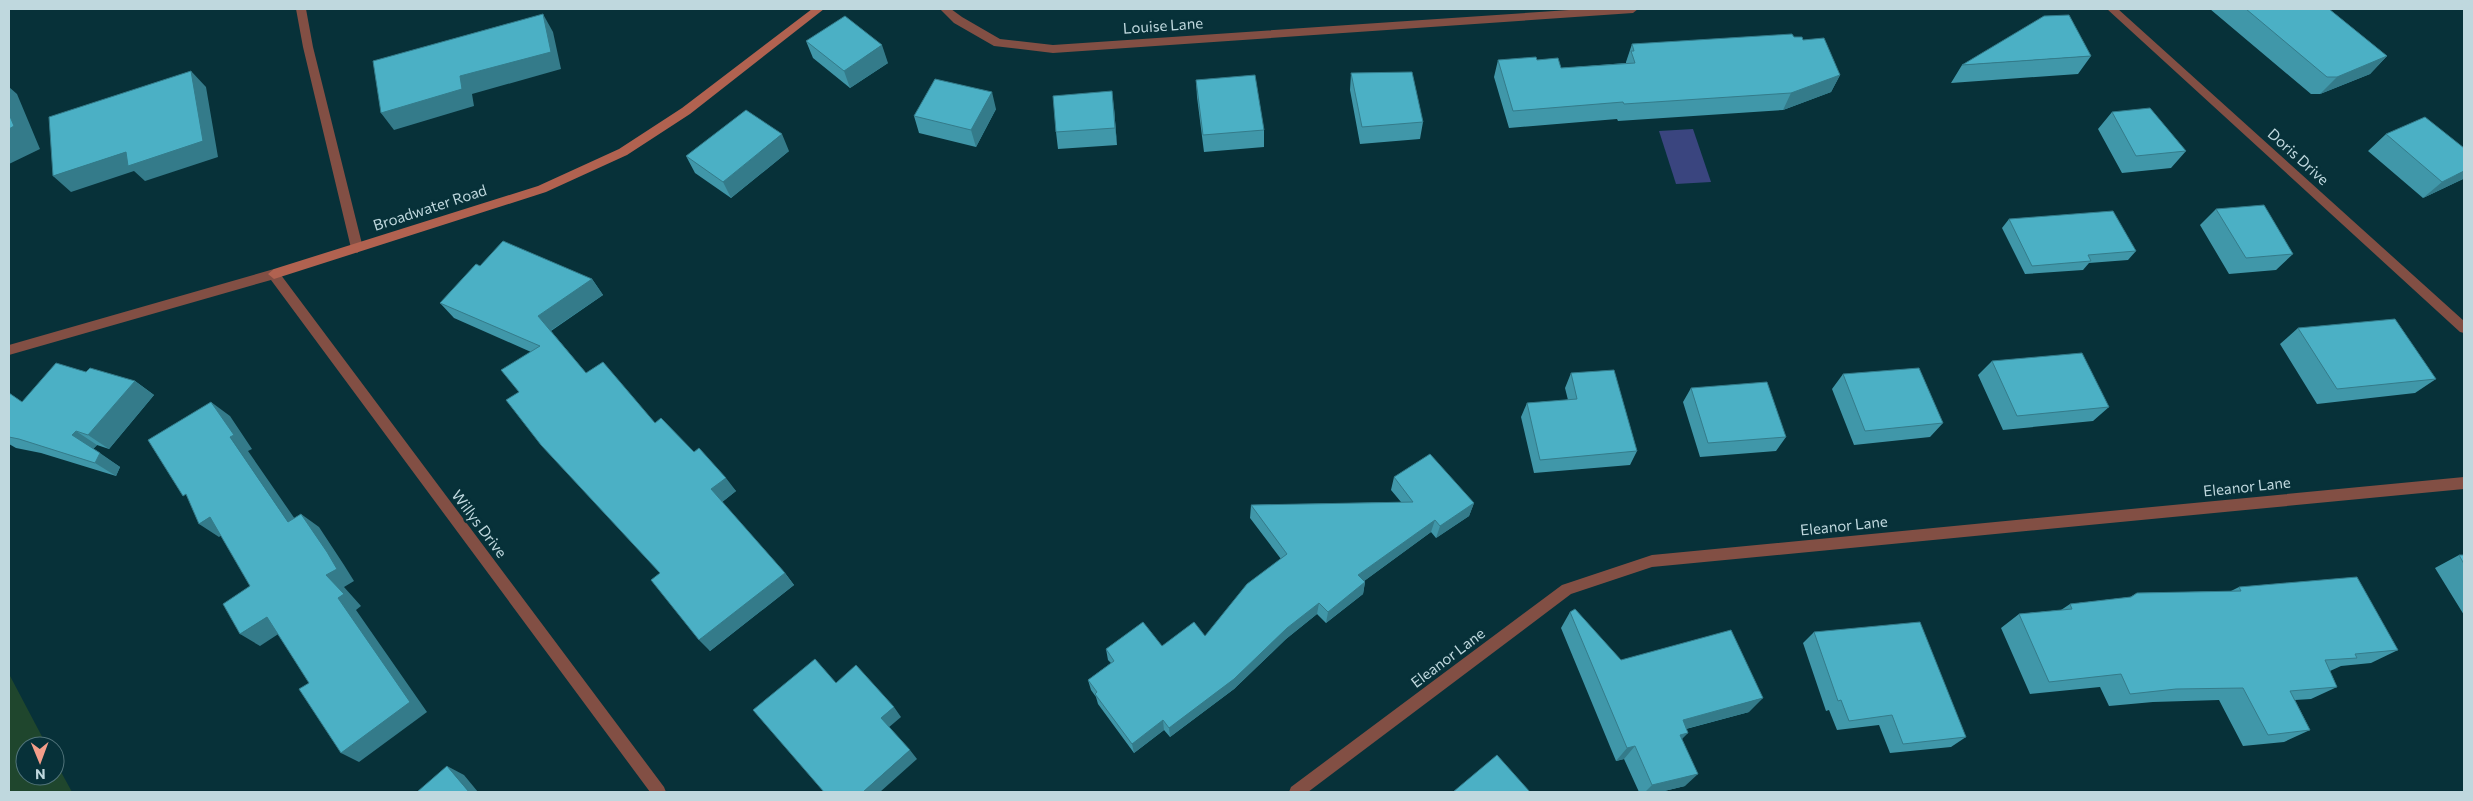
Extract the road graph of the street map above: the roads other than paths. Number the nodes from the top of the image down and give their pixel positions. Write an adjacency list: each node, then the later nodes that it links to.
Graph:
1 (301, 9): 6 (street)
2 (819, 9): 6 (street, Broadwater Road)
3 (945, 9): 4 (street, Louise Lane)
4 (1633, 9)
5 (2112, 9): 8 (street, Doris Drive)
6 (357, 248): 7 (street, Broadwater Road)
7 (274, 274): 9 (street, Broadwater Road); 11 (street, Willys Drive)
8 (2464, 328)
9 (9, 350)
10 (2464, 482): 12 (street, Eleanor Lane)
11 (659, 792)
12 (1296, 792)

